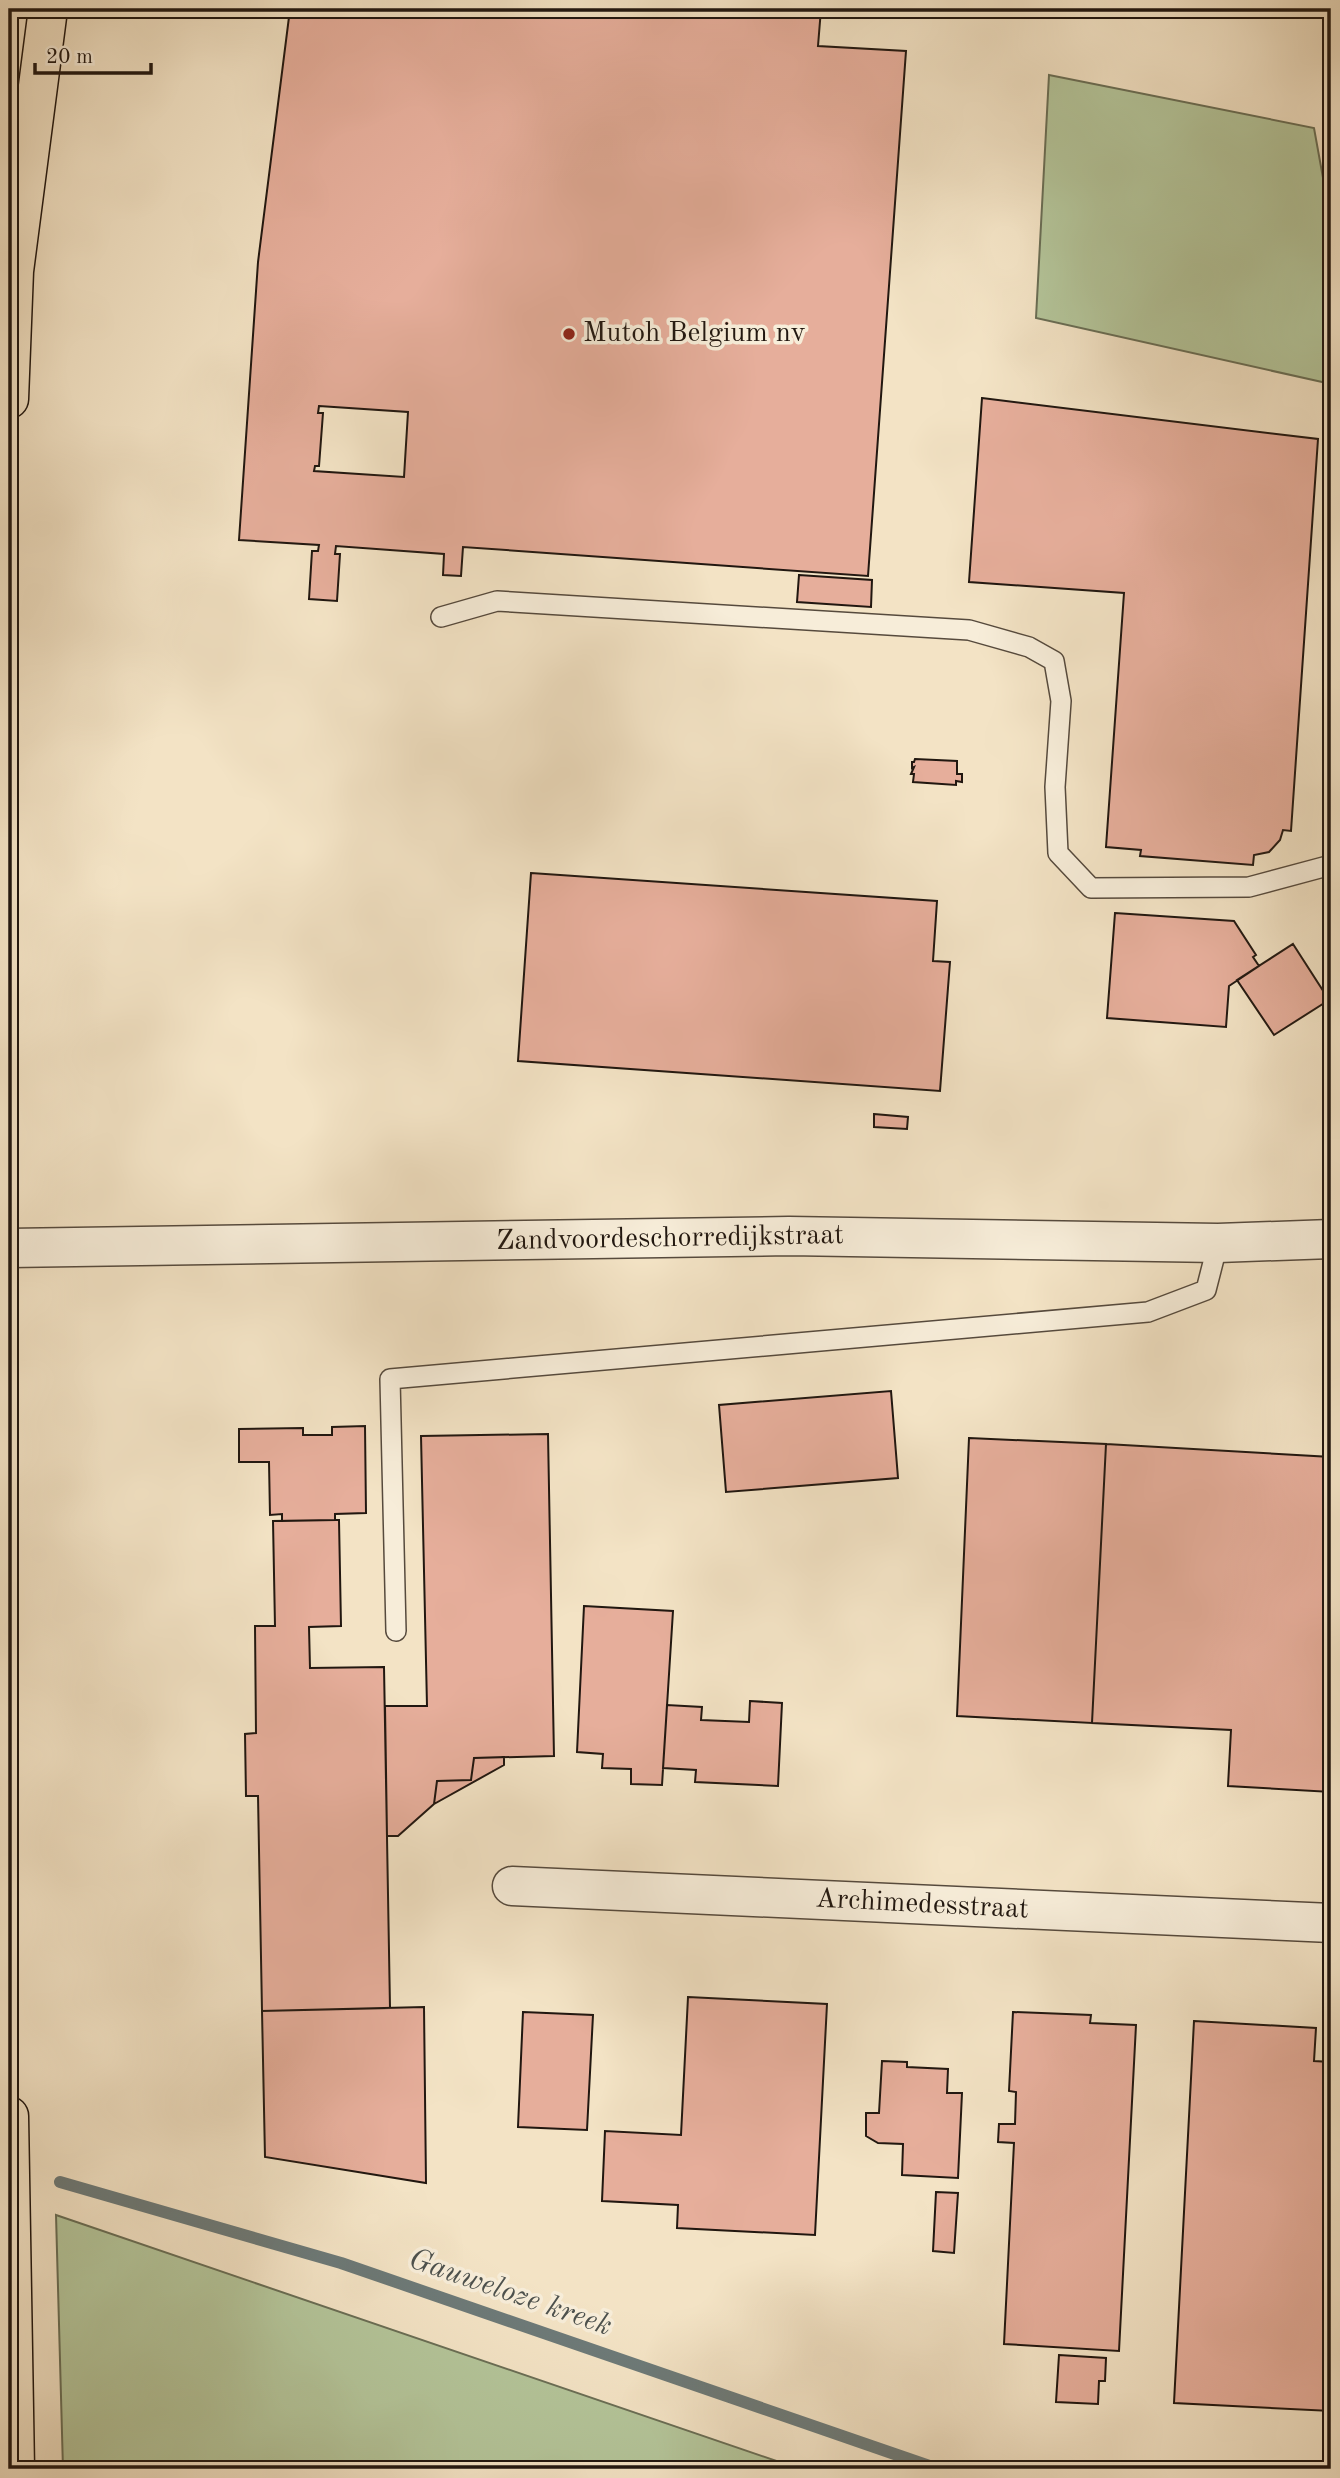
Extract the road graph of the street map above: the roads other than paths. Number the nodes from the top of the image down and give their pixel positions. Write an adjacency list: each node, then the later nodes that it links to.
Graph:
1 (48, 9): 2 (highway)
2 (9, 399)
3 (441, 617): 4 (lane)
4 (1331, 865)
5 (1331, 1239): 6 (street, Zandvoordeschorredijkstraat)
6 (1218, 1242): 7 (street, Zandvoordeschorredijkstraat); 8 (lane)
7 (9, 1248)
8 (396, 1631)
9 (512, 1886): 10 (street, Archimedesstraat)
10 (1331, 1923)
11 (9, 2116): 12 (highway)
12 (15, 2469)

